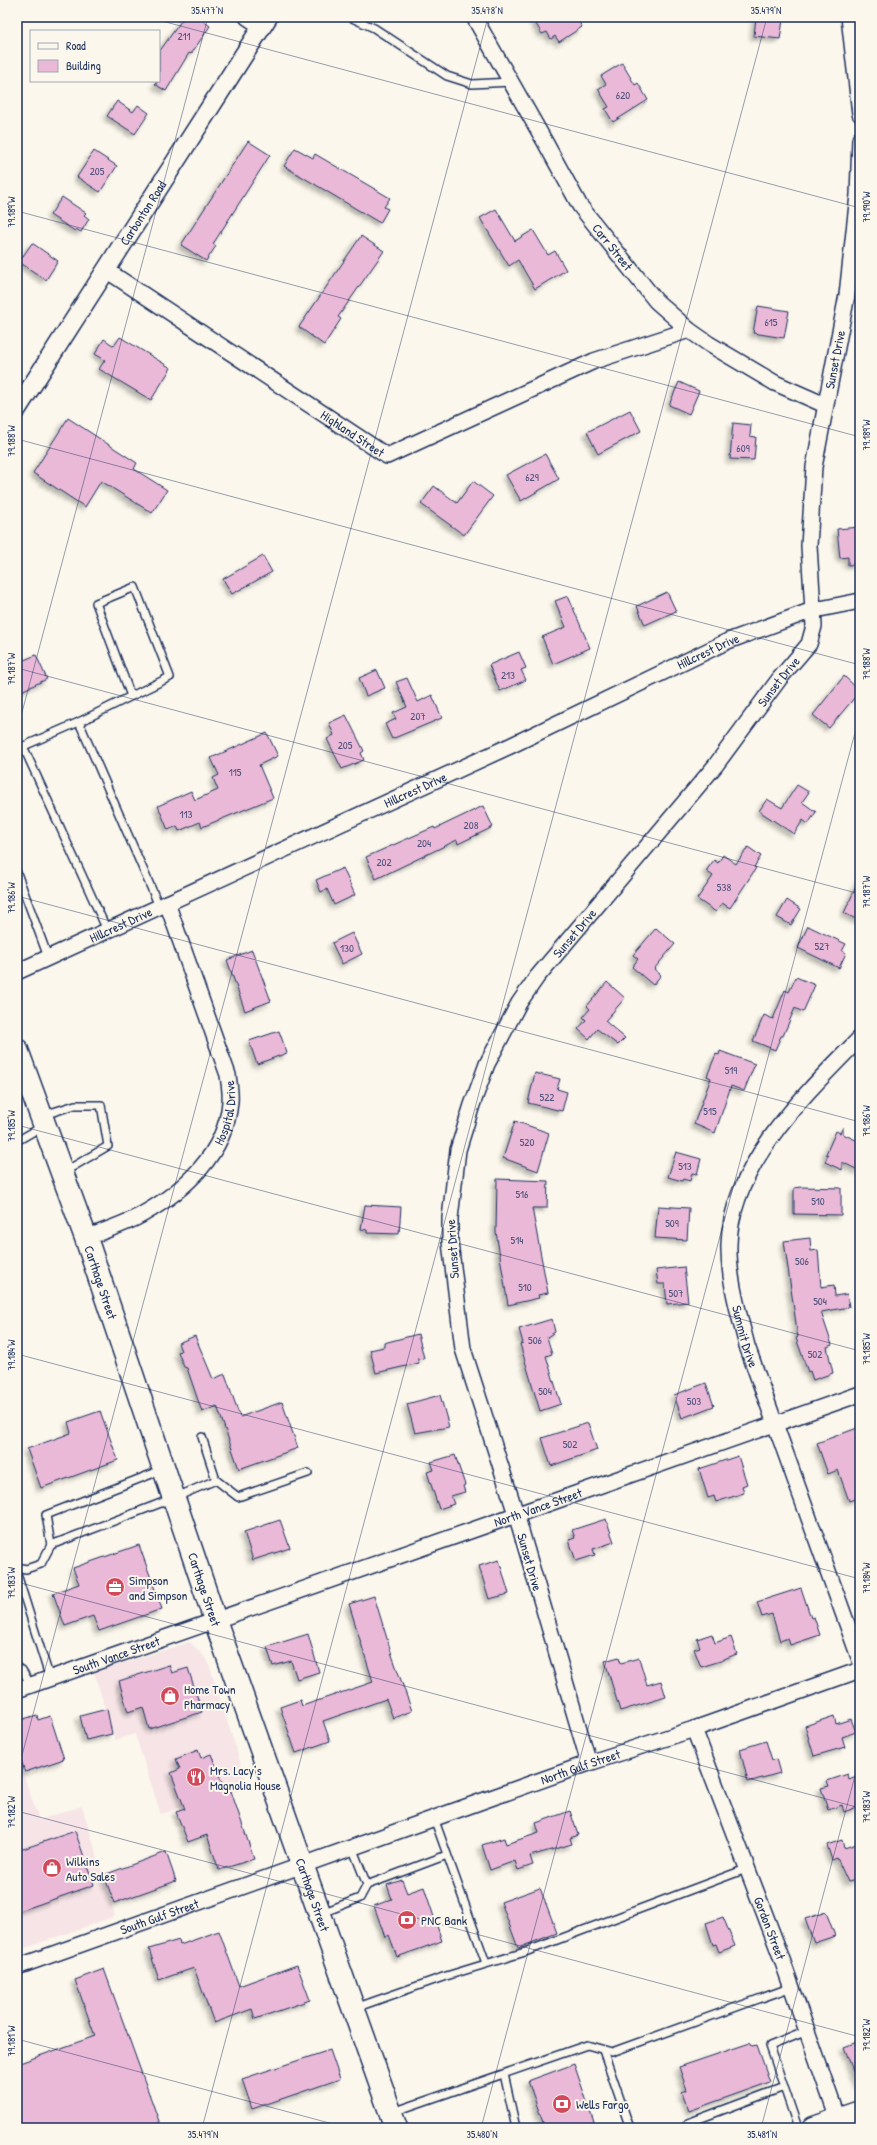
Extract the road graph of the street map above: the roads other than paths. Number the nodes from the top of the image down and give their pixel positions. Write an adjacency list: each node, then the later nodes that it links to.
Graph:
1 (247, 17): 5 (street)
2 (350, 17): 6 (lane)
3 (474, 17): 6 (street, Carr Street)
4 (849, 17): 7 (street)
5 (265, 22): 9 (street, Carbonton Road)
6 (511, 82): 10 (street, Carr Street)
7 (860, 114)
8 (860, 139): 11 (street, Sunset Drive)
9 (106, 270): 10 (street, Highland Street); 12 (street, Carbonton Road)
10 (689, 330): 11 (street, Carr Street)
11 (825, 405): 14 (street, Sunset Drive)
12 (17, 409)
13 (860, 601): 14 (street, Hillcrest Drive)
14 (814, 610): 19 (street, Hillcrest Drive); 36 (street, Sunset Drive)
15 (131, 696): 15 (lane); 16 (lane)
16 (79, 722): 17 (lane); 19 (lane)
17 (20, 748): 20 (lane)
18 (17, 873): 21 (lane)
19 (163, 904): 20 (street, Hillcrest Drive); 28 (street, Hospital Drive)
20 (107, 930): 21 (street, Hillcrest Drive)
21 (48, 957): 22 (street, Hillcrest Drive)
22 (17, 972)
23 (860, 1038): 30 (street, Summit Drive)
24 (17, 1050): 25 (main road, Carthage Street)
25 (43, 1121): 26 (lane); 27 (main road, Carthage Street); 27 (lane)
26 (17, 1141)
27 (62, 1173): 28 (main road, Carthage Street)
28 (86, 1238): 32 (main road, Carthage Street)
29 (860, 1394): 30 (street, North Vance Street)
30 (774, 1424): 36 (street, North Vance Street); 41 (street, Summit Drive)
31 (202, 1437): 34 (lane)
32 (164, 1469): 35 (main road, Carthage Street); 37 (lane)
33 (308, 1473): 34 (lane)
34 (216, 1480): 35 (lane)
35 (174, 1498): 37 (lane); 40 (main road, Carthage Street)
36 (516, 1514): 40 (street, North Vance Street); 47 (street, Sunset Drive)
37 (51, 1545): 38 (lane)
38 (17, 1567)
39 (17, 1574): 44 (lane)
40 (215, 1620): 44 (street, South Vance Street); 51 (main road, Carthage Street)
41 (860, 1660)
42 (17, 1667): 45 (lane)
43 (860, 1670): 46 (street, North Gulf Street)
44 (50, 1679): 45 (street, South Vance Street)
45 (24, 1688)
46 (694, 1729): 47 (street, North Gulf Street); 52 (street, Gordon Street)
47 (589, 1763): 48 (street, North Gulf Street)
48 (434, 1818): 49 (street, North Gulf Street); 50 (lane)
49 (352, 1847): 51 (street, North Gulf Street); 53 (lane)
50 (448, 1855): 53 (lane); 55 (lane)
51 (302, 1865): 54 (main road, Carthage Street); 56 (street, South Gulf Street)
52 (746, 1869): 55 (lane); 57 (street, Gordon Street)
53 (367, 1885): 54 (lane)
54 (320, 1914): 58 (main road, Carthage Street)
55 (486, 1963): 58 (lane)
56 (17, 1967)
57 (792, 1987): 59 (street, Gordon Street); 60 (lane)
58 (353, 2009): 64 (main road, Carthage Street)
59 (807, 2031): 62 (lane); 65 (street, Gordon Street)
60 (603, 2050): 61 (lane); 67 (lane)
61 (504, 2074): 64 (lane); 66 (lane)
62 (784, 2087): 68 (lane); 69 (lane)
63 (860, 2112): 65 (main road)
64 (393, 2120)
65 (840, 2124): 70 (main road)
66 (516, 2128)
67 (630, 2128)
68 (690, 2128)
69 (798, 2128)
70 (814, 2128)

